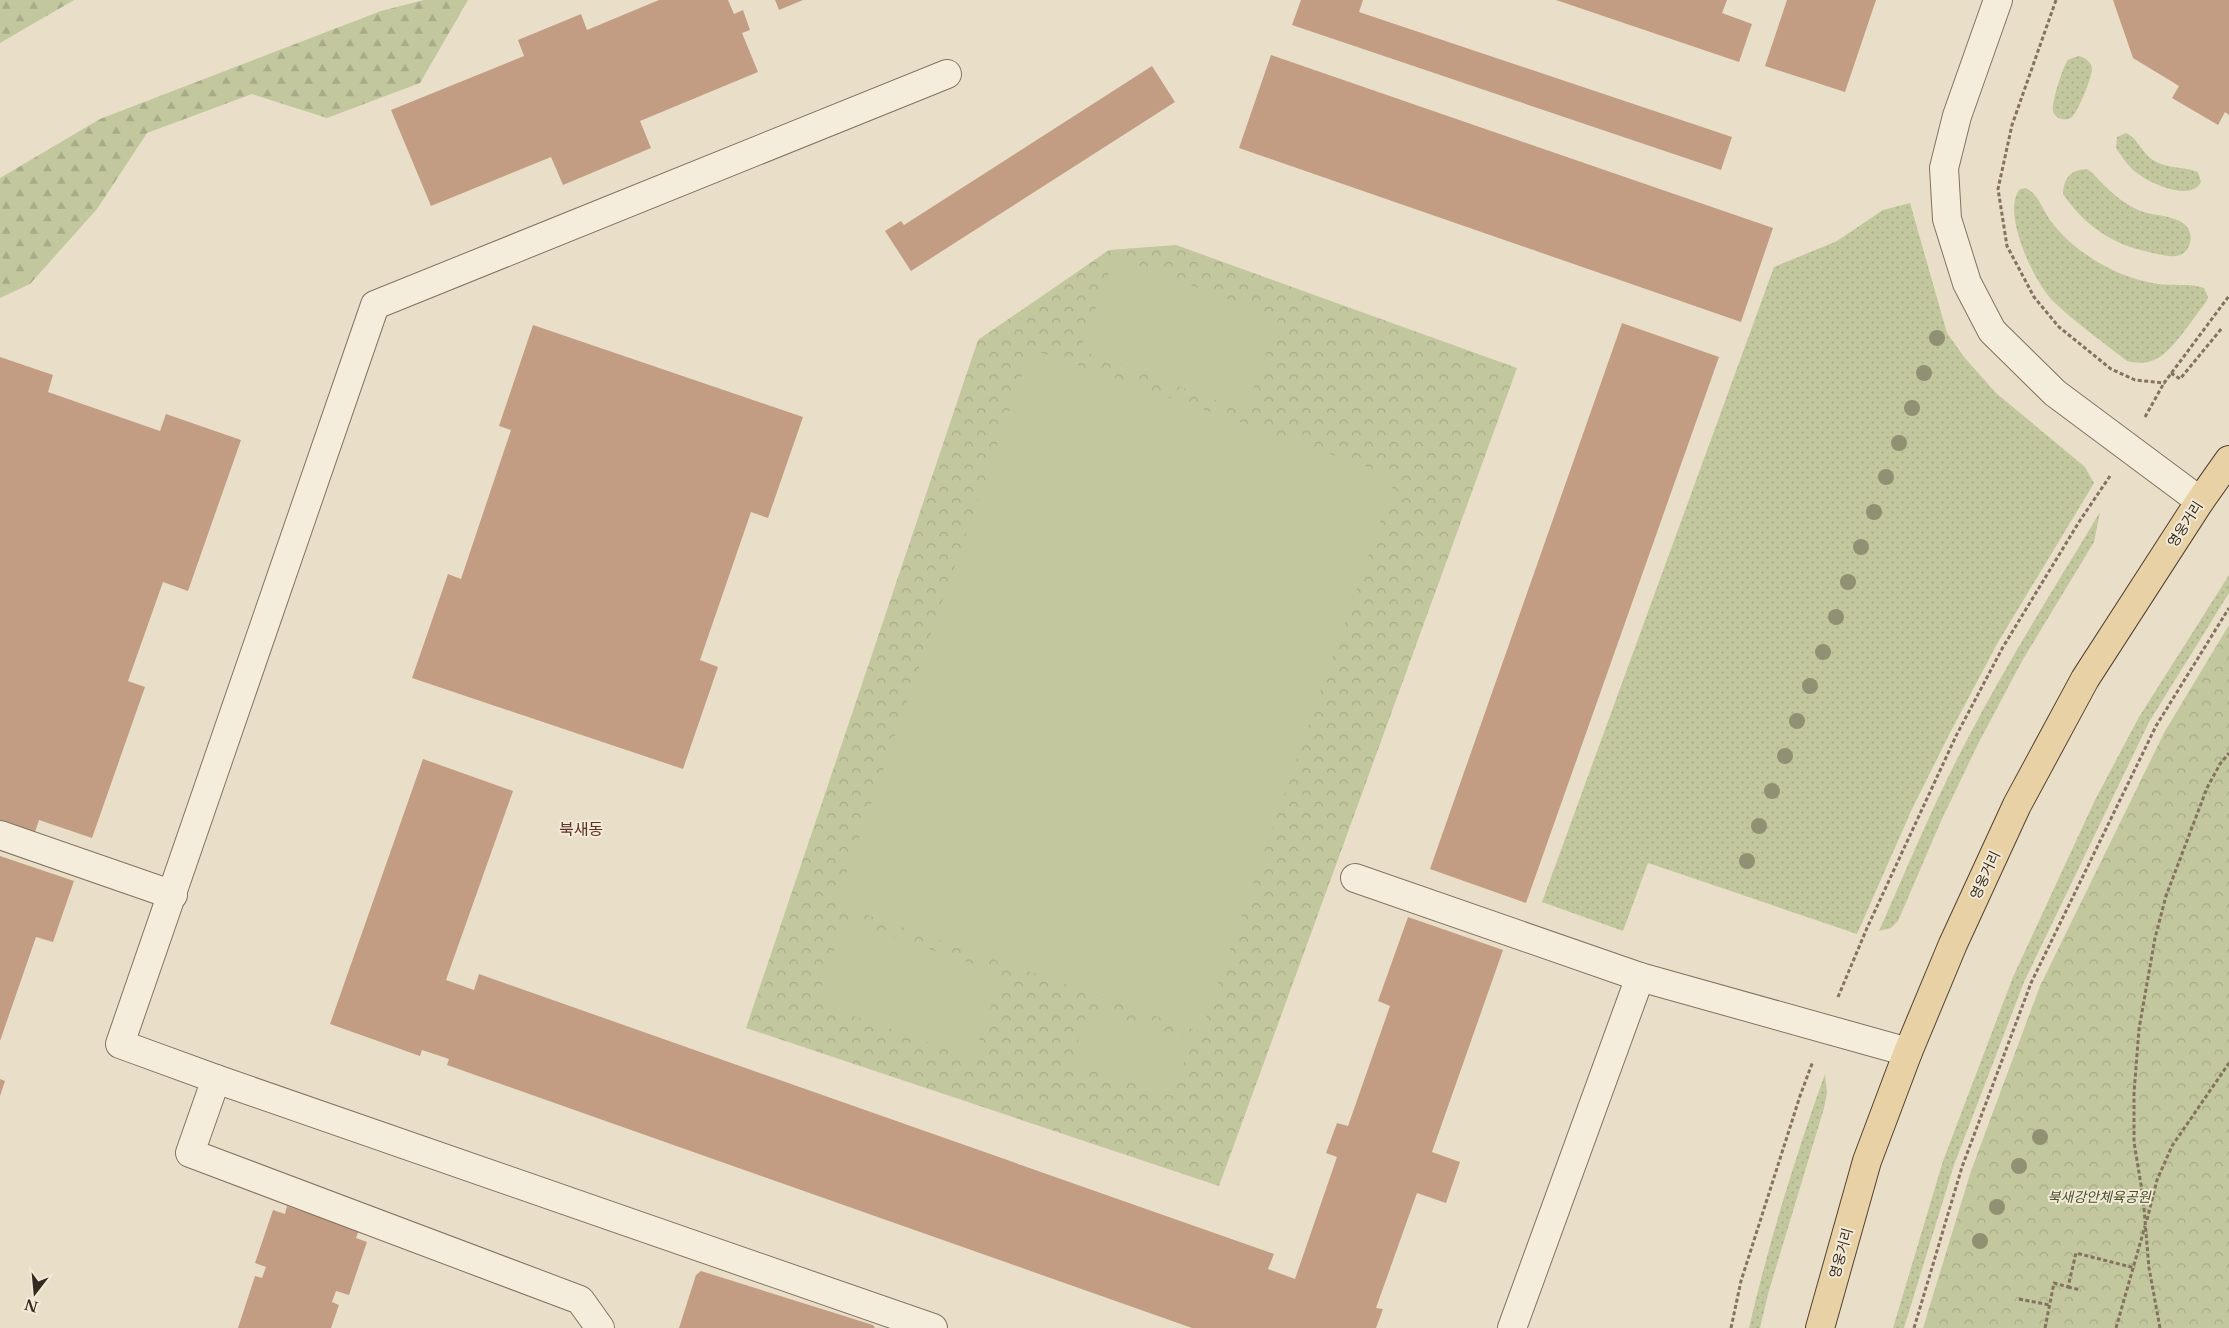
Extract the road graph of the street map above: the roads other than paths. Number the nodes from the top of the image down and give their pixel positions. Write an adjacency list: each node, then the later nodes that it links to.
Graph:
1 (1998, 0): 4 (street)
2 (947, 74): 7 (street)
3 (2229, 460): 4 (main road, 영웅거리)
4 (2200, 501): 9 (main road, 영웅거리)
5 (0, 835): 7 (street)
6 (1355, 878): 8 (street)
7 (173, 894): 10 (street)
8 (1640, 977): 9 (street); 13 (street)
9 (1908, 1052): 14 (main road, 영웅거리)
10 (216, 1079): 11 (street); 12 (street)
11 (600, 1328)
12 (933, 1328)
13 (1512, 1328)
14 (1820, 1328)

